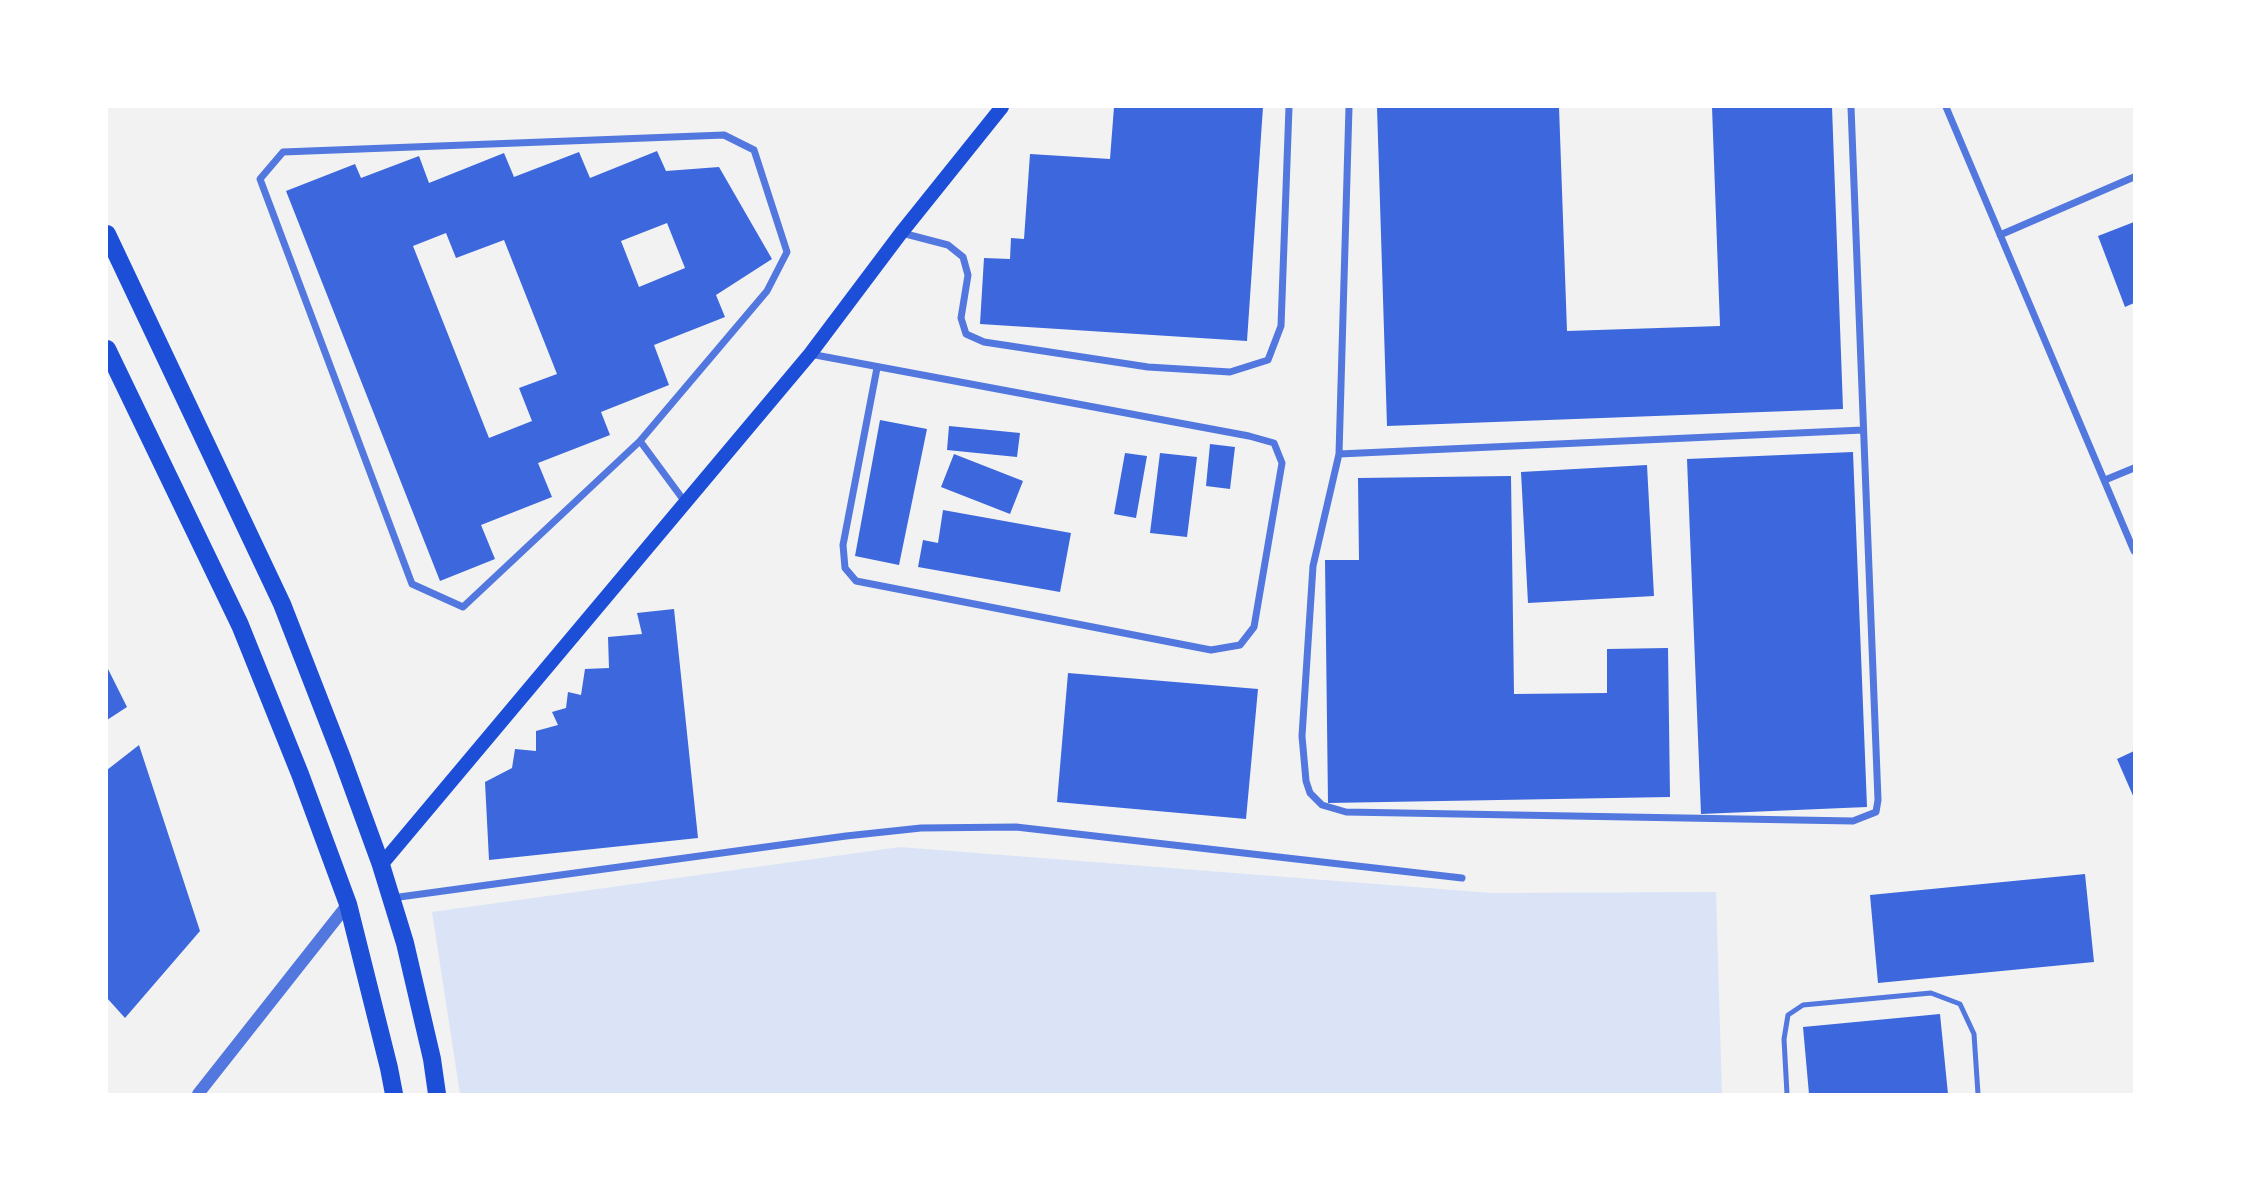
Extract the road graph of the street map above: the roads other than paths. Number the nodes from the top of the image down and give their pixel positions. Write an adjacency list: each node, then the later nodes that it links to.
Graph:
1 (1002, 107): 7 (main road)
2 (1289, 107): 7 (street)
3 (1349, 107): 15 (street)
4 (1851, 107): 13 (street)
5 (1946, 107): 9 (street)
6 (2134, 177): 9 (street)
7 (901, 233): 11 (main road)
8 (107, 234): 20 (main road)
9 (2000, 235): 17 (street)
10 (107, 349): 23 (main road)
11 (810, 354): 12 (street); 18 (main road)
12 (877, 368): 12 (street)
13 (1863, 430): 15 (street); 15 (street)
14 (640, 441): 14 (street); 18 (street)
15 (1339, 454)
16 (2134, 468): 17 (street)
17 (2105, 481): 19 (street)
18 (685, 502): 20 (main road)
19 (2134, 551)
20 (381, 865): 22 (main road)
21 (1462, 878): 22 (street)
22 (391, 899): 26 (main road)
23 (348, 904): 24 (street); 25 (main road)
24 (198, 1094)
25 (394, 1094)
26 (437, 1094)
27 (1787, 1094): 28 (lane)
28 (1978, 1094)

